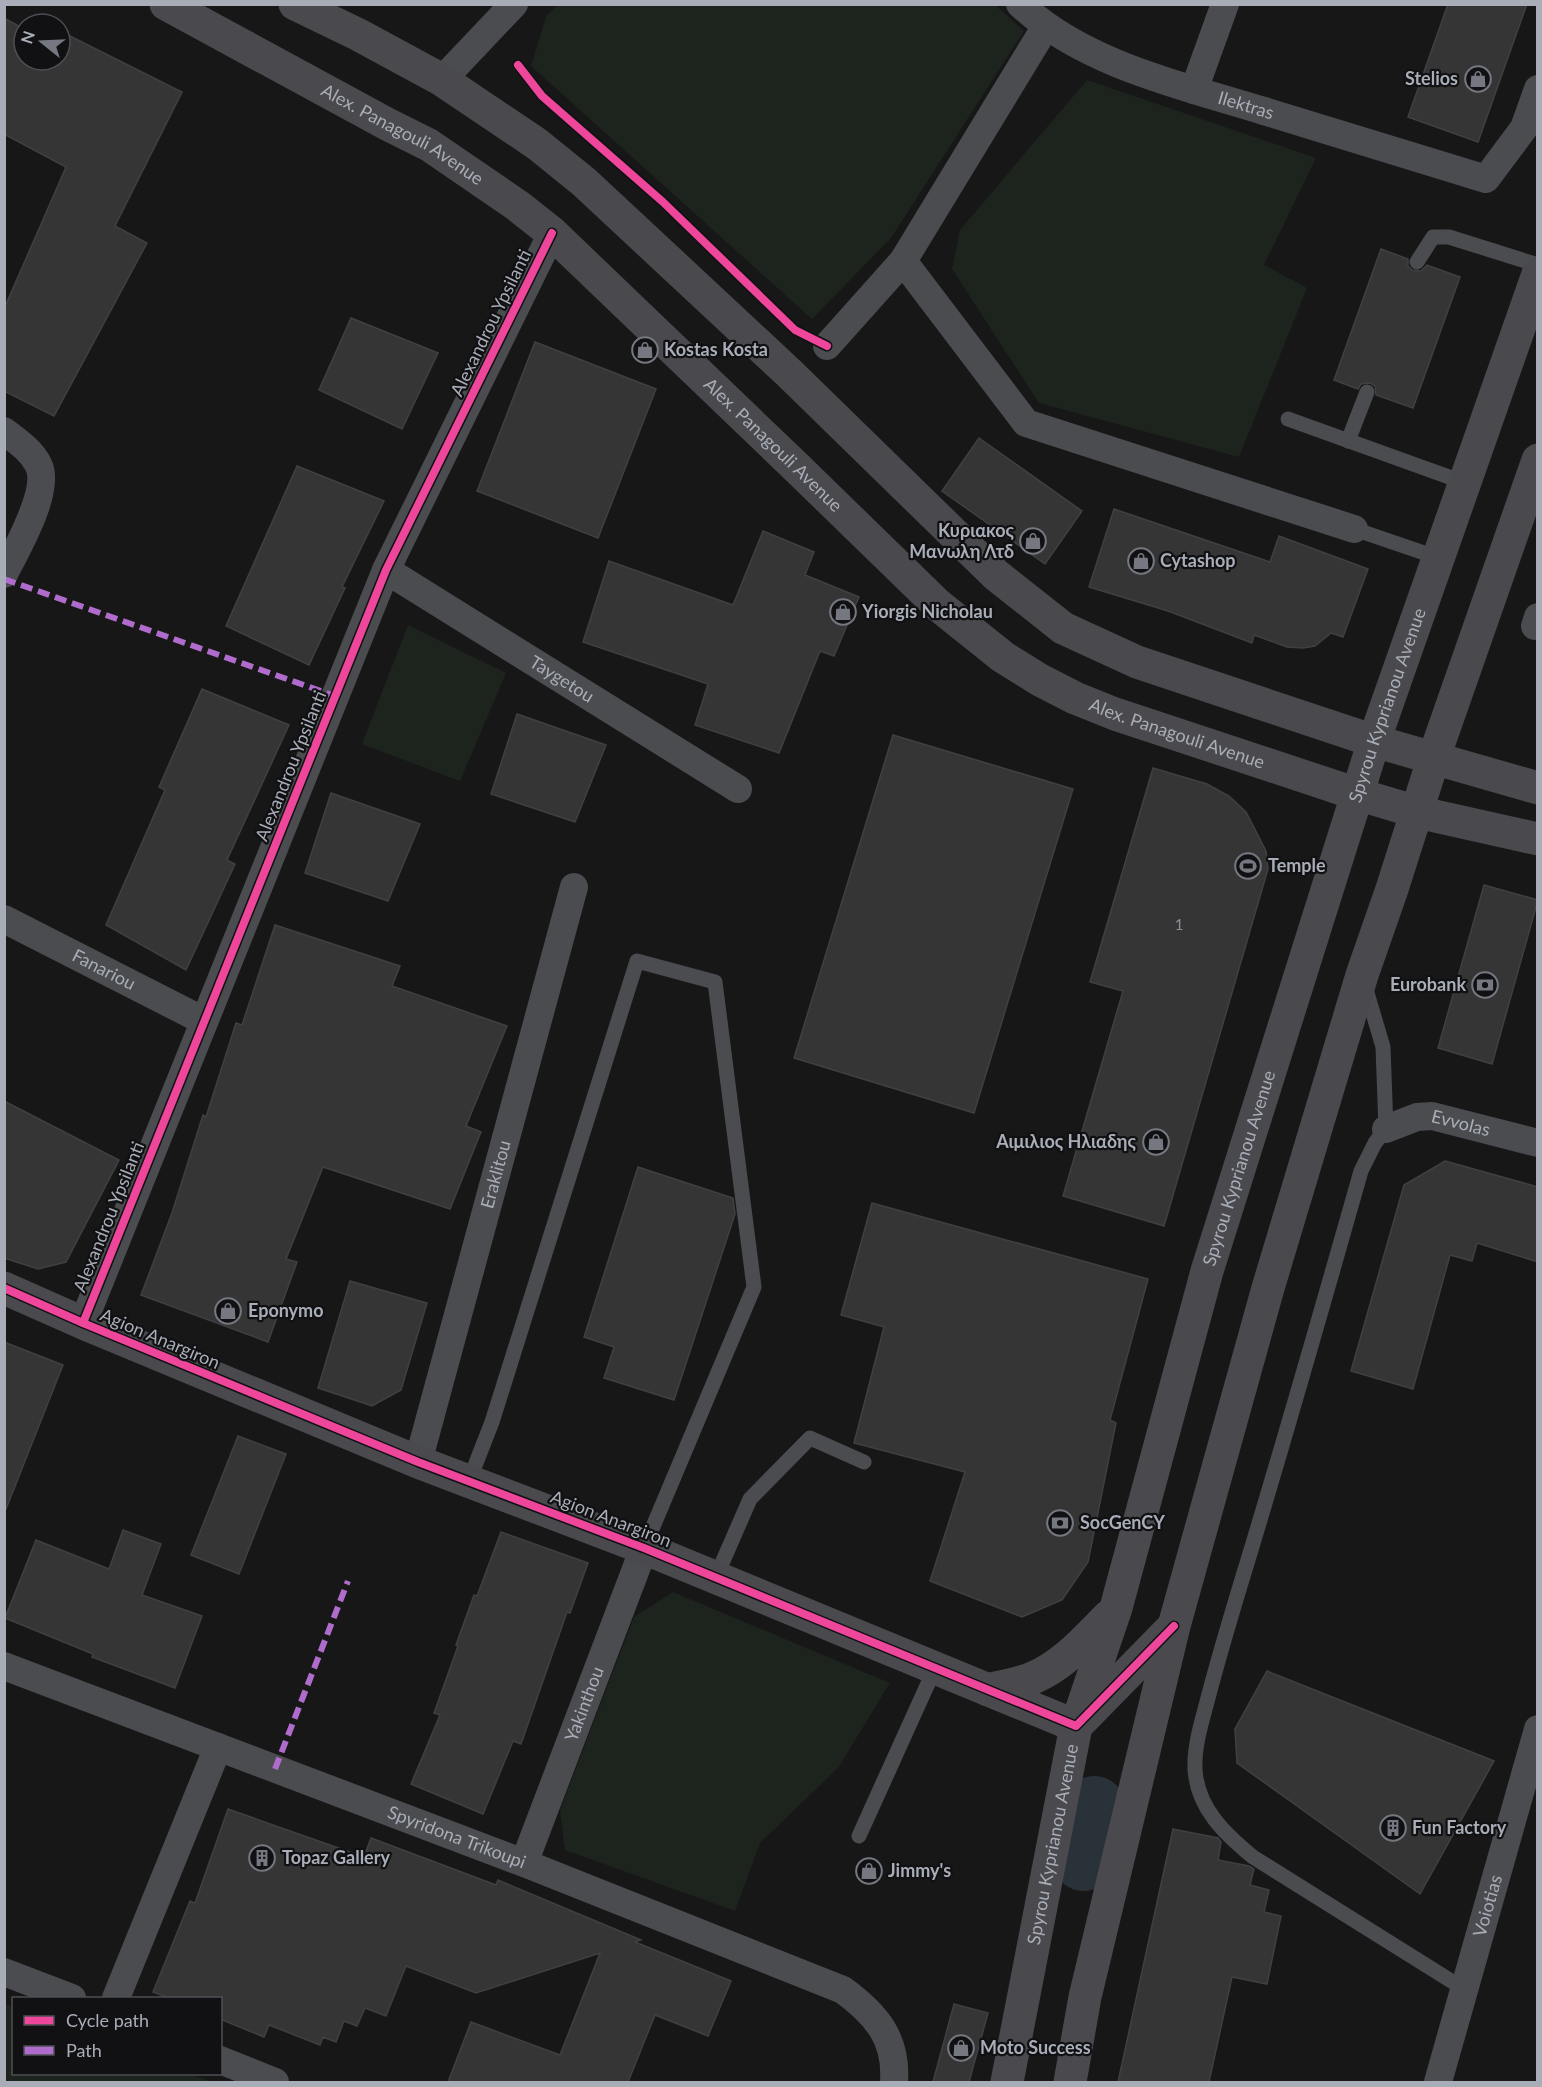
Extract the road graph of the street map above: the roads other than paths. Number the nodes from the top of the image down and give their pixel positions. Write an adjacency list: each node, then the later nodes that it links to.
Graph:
1 (166, 4): 10 (main road, Alex. Panagouli Avenue)
2 (296, 4): 7 (main road)
3 (514, 4): 7 (street)
4 (1020, 4): 6 (street, Ilektras)
5 (1225, 4): 9 (street)
6 (1046, 26): 9 (street, Ilektras); 11 (street)
7 (442, 80): 26 (main road)
8 (1538, 89): 9 (street, Ilektras)
9 (1194, 90)
10 (552, 232): 24 (street, Alexandrou Ypsilanti); 30 (main road, Alex. Panagouli Avenue)
11 (903, 261): 15 (street); 22 (street)
12 (1417, 262): 13 (lane)
13 (1538, 265)
14 (1538, 273): 21 (main road, Spyrou Kyprianou Avenue)
15 (827, 346)
16 (1367, 392): 19 (lane)
17 (1288, 419): 19 (lane)
18 (4, 431): 25 (street)
19 (1348, 441): 21 (lane)
20 (1538, 460): 27 (main road)
21 (1463, 482): 23 (main road, Spyrou Kyprianou Avenue)
22 (1354, 529): 23 (lane)
23 (1439, 558): 26 (main road, Spyrou Kyprianou Avenue)
24 (386, 570): 29 (street, Taygetou); 36 (street, Alexandrou Ypsilanti)
25 (4, 574)
26 (1374, 741): 27 (main road); 30 (main road, Spyrou Kyprianou Avenue)
27 (1434, 757): 28 (main road); 31 (main road)
28 (1538, 788)
29 (738, 789)
30 (1357, 794): 31 (main road, Alex. Panagouli Avenue); 46 (main road, Spyrou Kyprianou Avenue)
31 (1417, 812): 32 (main road, Alex. Panagouli Avenue); 35 (main road)
32 (1538, 839)
33 (574, 887): 41 (street, Eraklitou)
34 (4, 919): 36 (street, Fanariou)
35 (1362, 975): 37 (lane); 47 (main road)
36 (204, 1021): 40 (street, Alexandrou Ypsilanti)
37 (1386, 1129): 38 (street, EvvoIas); 57 (lane)
38 (1538, 1143)
39 (4, 1288): 40 (main road, Agion Anargiron)
40 (83, 1323): 41 (main road, Agion Anargiron)
41 (418, 1462): 43 (main road, Agion Anargiron)
42 (864, 1462): 45 (lane)
43 (469, 1481): 44 (main road, Agion Anargiron); 44 (lane)
44 (644, 1548): 45 (main road, Agion Anargiron); 55 (street, Yakinthou)
45 (716, 1577): 49 (main road, Agion Anargiron)
46 (1116, 1608): 50 (main road); 51 (main road, Spyrou Kyprianou Avenue)
47 (1174, 1626): 51 (main road); 64 (main road)
48 (4, 1666): 53 (street, Spyridona Trikoupi)
49 (935, 1668): 50 (main road, Agion Anargiron); 54 (lane)
50 (988, 1690): 51 (main road, Agion Anargiron)
51 (1076, 1726): 63 (main road, Spyrou Kyprianou Avenue)
52 (1538, 1729): 57 (street, Voiotias)
53 (218, 1747): 55 (street, Spyridona Trikoupi); 59 (street)
54 (859, 1836)
55 (524, 1863): 62 (street, Spyridona Trikoupi)
56 (4, 1972): 58 (street)
57 (1464, 1989): 65 (street, Voiotias)
58 (69, 1997)
59 (116, 1997)
60 (222, 2061): 61 (street)
61 (275, 2082)
62 (894, 2082)
63 (1007, 2082)
64 (1070, 2082)
65 (1438, 2082)

